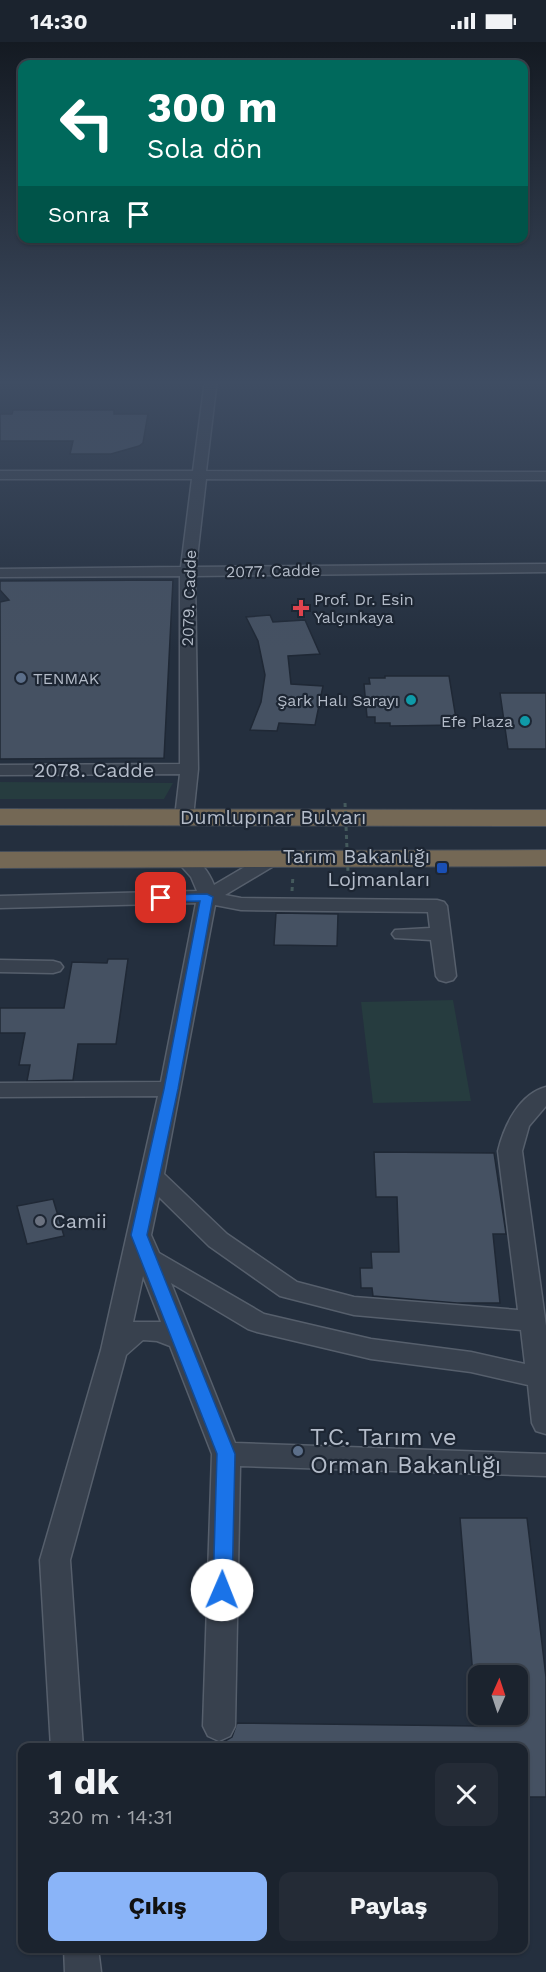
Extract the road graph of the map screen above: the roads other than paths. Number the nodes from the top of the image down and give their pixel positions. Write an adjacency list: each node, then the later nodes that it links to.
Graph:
1 (198, 470): 4 (street, 2079. Cadde)
2 (0, 475): 4 (street)
3 (546, 476): 4 (street)
4 (197, 478): 5 (street); 6 (street); 8 (street, 2079. Cadde)
5 (0, 482)
6 (546, 482)
7 (546, 568): 8 (street, 2077. Cadde)
8 (187, 572): 9 (street, 2077. Cadde); 10 (street, 2079. Cadde)
9 (0, 573)
10 (189, 769): 11 (street, 2078. Cadde); 13 (street, 2079. Cadde)
11 (0, 770)
12 (0, 817): 13 (highway, Dumlupınar Bulvarı)
13 (184, 817): 14 (highway, Dumlupınar Bulvarı)
14 (546, 818)
15 (0, 843): 16 (highway, Dumlupınar Bulvarı)
16 (546, 843)
17 (546, 858): 20 (highway)
18 (0, 860): 19 (highway)
19 (185, 860): 20 (highway); 21 (street)
20 (281, 865): 21 (street)
21 (207, 897): 22 (street); 24 (street); 28 (street)
22 (0, 902)
23 (402, 934): 24 (street)
24 (440, 934): 27 (street)
25 (0, 966): 26 (street)
26 (53, 967)
27 (446, 976)
28 (171, 1089): 29 (street); 31 (street)
29 (0, 1090)
30 (546, 1094): 33 (street)
31 (152, 1176): 32 (street); 33 (street)
32 (144, 1247): 34 (street); 35 (street); 36 (street)
33 (532, 1321): 36 (street)
34 (181, 1340): 35 (street); 38 (street)
35 (114, 1350): 41 (street)
36 (540, 1378): 37 (street)
37 (546, 1423)
38 (226, 1454): 39 (street); 40 (street)
39 (546, 1466)
40 (219, 1726)
41 (67, 1743)
42 (81, 1953): 43 (street)
43 (83, 1972)

